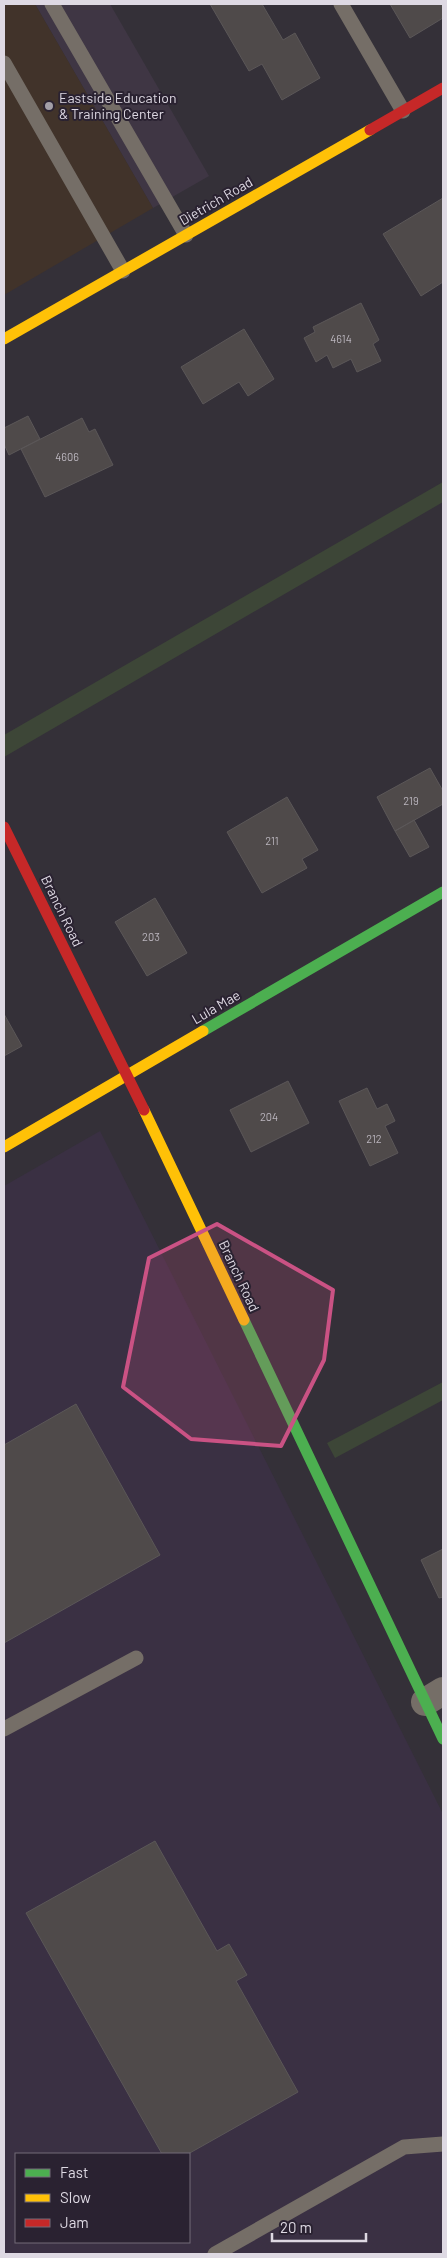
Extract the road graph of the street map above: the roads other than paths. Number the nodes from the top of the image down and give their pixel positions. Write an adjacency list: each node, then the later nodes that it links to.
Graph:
1 (52, 4): 6 (lane)
2 (341, 4): 5 (lane)
3 (4, 62): 7 (lane)
4 (443, 88): 5 (street, Dietrich Road)
5 (402, 111): 6 (street, Dietrich Road)
6 (186, 235): 7 (street, Dietrich Road)
7 (123, 271): 8 (street, Dietrich Road)
8 (4, 340)
9 (4, 827): 11 (street, Branch Road)
10 (443, 892): 11 (street, Lula Mae)
11 (127, 1076): 12 (street, Lula Mae); 14 (street, Branch Road)
12 (4, 1147)
13 (136, 1658): 15 (lane)
14 (434, 1696): 16 (street, Branch Road)
15 (4, 1730)
16 (443, 1739)
17 (443, 2144): 18 (lane)
18 (216, 2254)

